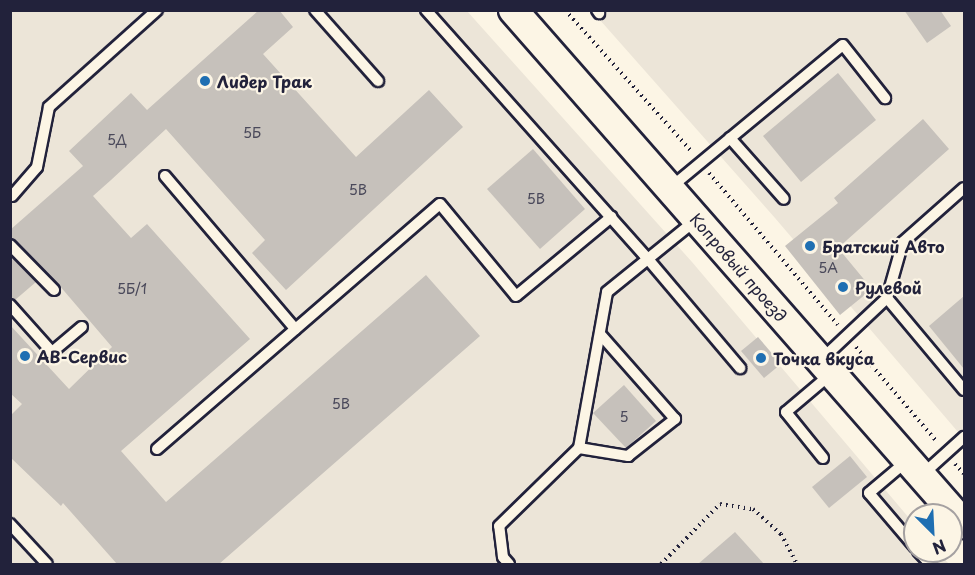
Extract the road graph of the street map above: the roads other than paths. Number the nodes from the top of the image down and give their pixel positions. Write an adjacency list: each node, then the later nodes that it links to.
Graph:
1 (157, 10): 11 (lane)
2 (315, 10): 5 (lane)
3 (426, 10): 13 (lane)
4 (513, 10): 9 (main road, Копровый проезд)
5 (378, 81)
6 (885, 98): 7 (lane)
7 (730, 138): 9 (lane); 12 (lane)
8 (165, 176): 21 (lane)
9 (669, 188): 14 (main road, Копровый проезд)
10 (964, 188): 18 (lane)
11 (12, 196)
12 (784, 199)
13 (611, 217): 16 (lane); 21 (lane)
14 (697, 219): 16 (lane); 23 (main road, Копровый проезд)
15 (10, 245): 17 (lane)
16 (648, 259): 22 (lane); 24 (lane)
17 (54, 290)
18 (887, 298): 23 (lane); 25 (lane)
19 (10, 305): 20 (lane)
20 (82, 327)
21 (296, 329): 27 (lane)
22 (600, 334): 28 (lane); 28 (lane)
23 (826, 366): 29 (lane); 30 (main road, Копровый проезд)
24 (740, 368)
25 (964, 390)
26 (964, 437): 30 (lane)
27 (157, 448)
28 (579, 448): 35 (lane)
29 (823, 458)
30 (915, 467): 32 (main road, Копровый проезд); 33 (lane)
31 (10, 524): 34 (lane)
32 (964, 524)
33 (903, 533)
34 (47, 564)
35 (509, 564)

